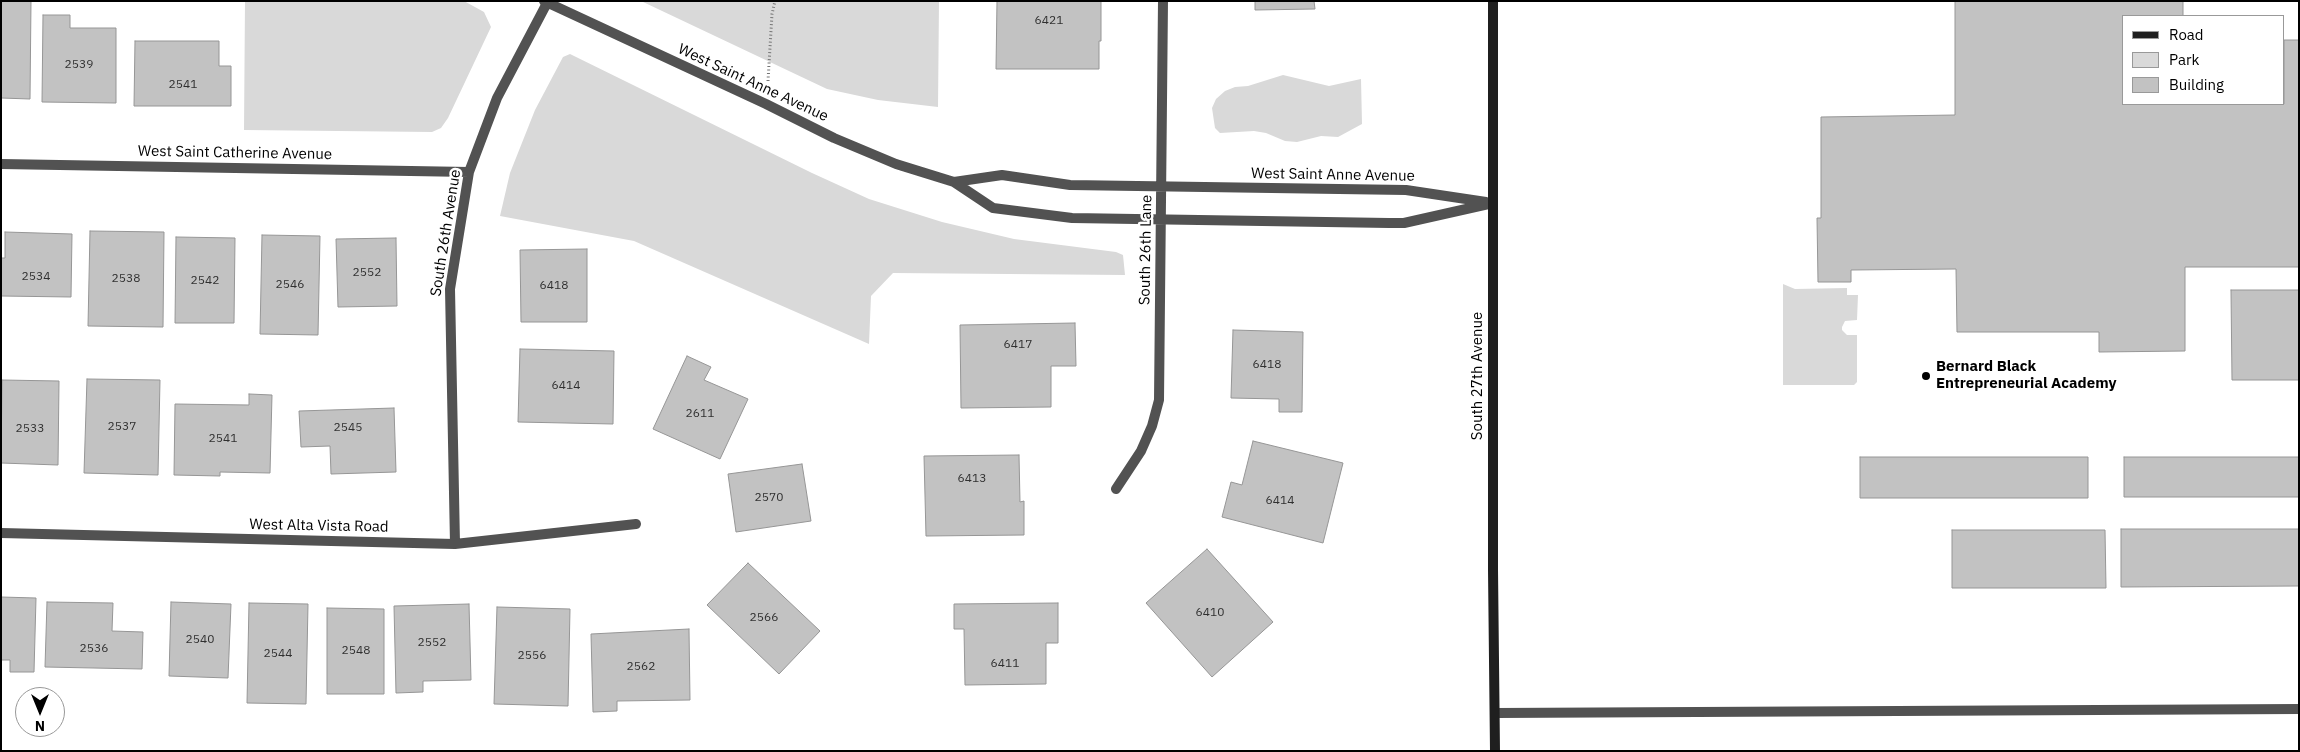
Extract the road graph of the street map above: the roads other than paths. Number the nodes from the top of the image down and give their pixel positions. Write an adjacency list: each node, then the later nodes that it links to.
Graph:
1 (1163, 1): 7 (street, South 26th Lane)
2 (1492, 1): 8 (main road, South 27th Avenue)
3 (545, 2): 5 (street, South 26th Avenue); 6 (street, West Saint Anne Avenue)
4 (1, 164): 5 (street, West Saint Catherine Avenue)
5 (469, 172): 13 (street, South 26th Avenue)
6 (954, 182): 7 (street, West Saint Anne Avenue); 9 (street, West Saint Anne Avenue)
7 (1162, 188): 8 (street, West Saint Anne Avenue); 9 (street, South 26th Lane)
8 (1493, 203): 9 (street, West Saint Anne Avenue); 15 (main road, South 27th Avenue)
9 (1162, 220): 10 (street, South 26th Lane)
10 (1116, 489)
11 (636, 524): 13 (street, West Alta Vista Road)
12 (1, 533): 13 (street, West Alta Vista Road)
13 (455, 544)
14 (2299, 709): 15 (street)
15 (1496, 713): 16 (main road, South 27th Avenue)
16 (1495, 751)

